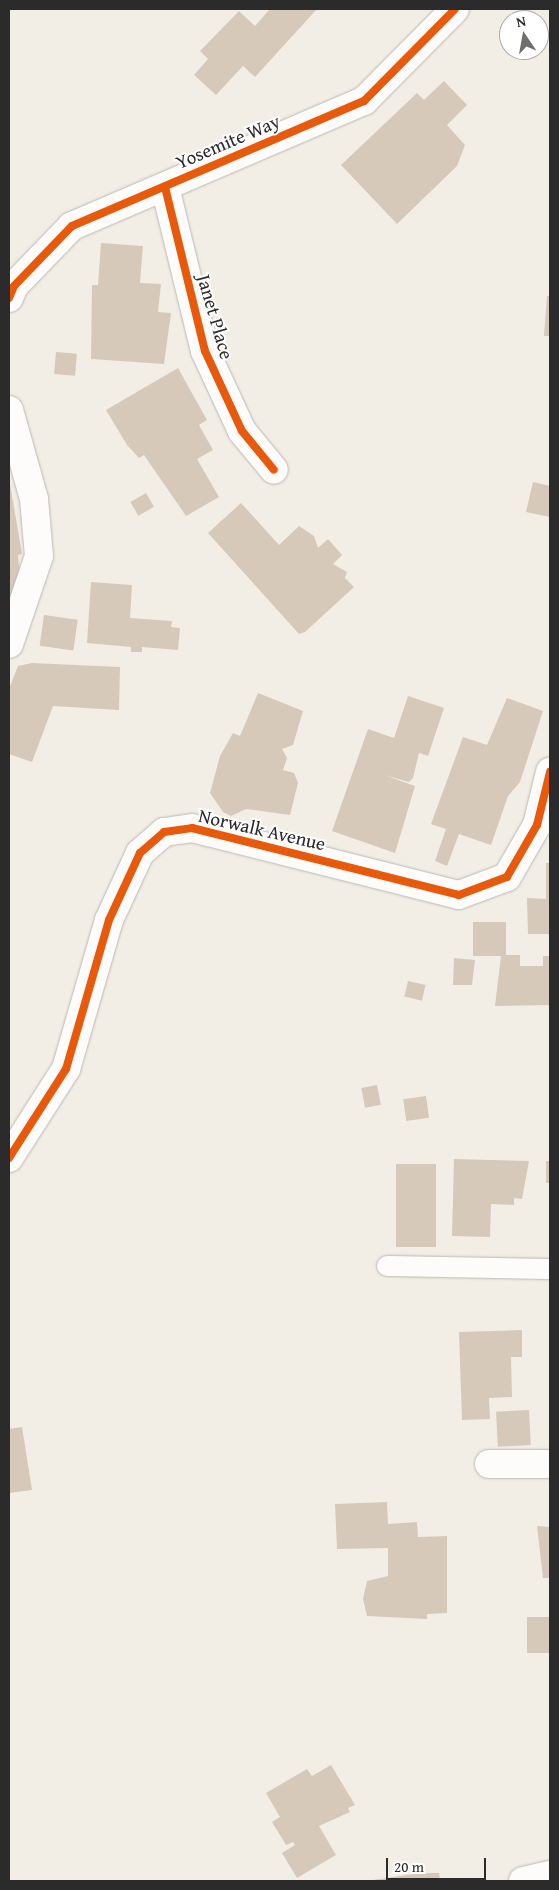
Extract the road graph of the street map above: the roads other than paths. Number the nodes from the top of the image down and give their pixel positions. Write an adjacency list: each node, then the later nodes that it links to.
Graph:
1 (455, 9): 2 (street, Yosemite Way)
2 (164, 188): 3 (street, Yosemite Way); 5 (street, Janet Place)
3 (9, 298)
4 (9, 410): 6 (street)
5 (274, 470)
6 (9, 644)
7 (550, 772): 8 (street, Norwalk Avenue)
8 (9, 1158)
9 (387, 1266): 10 (lane)
10 (550, 1269)
11 (489, 1464): 12 (street)
12 (550, 1464)
13 (550, 1875): 14 (street)
14 (523, 1881)

